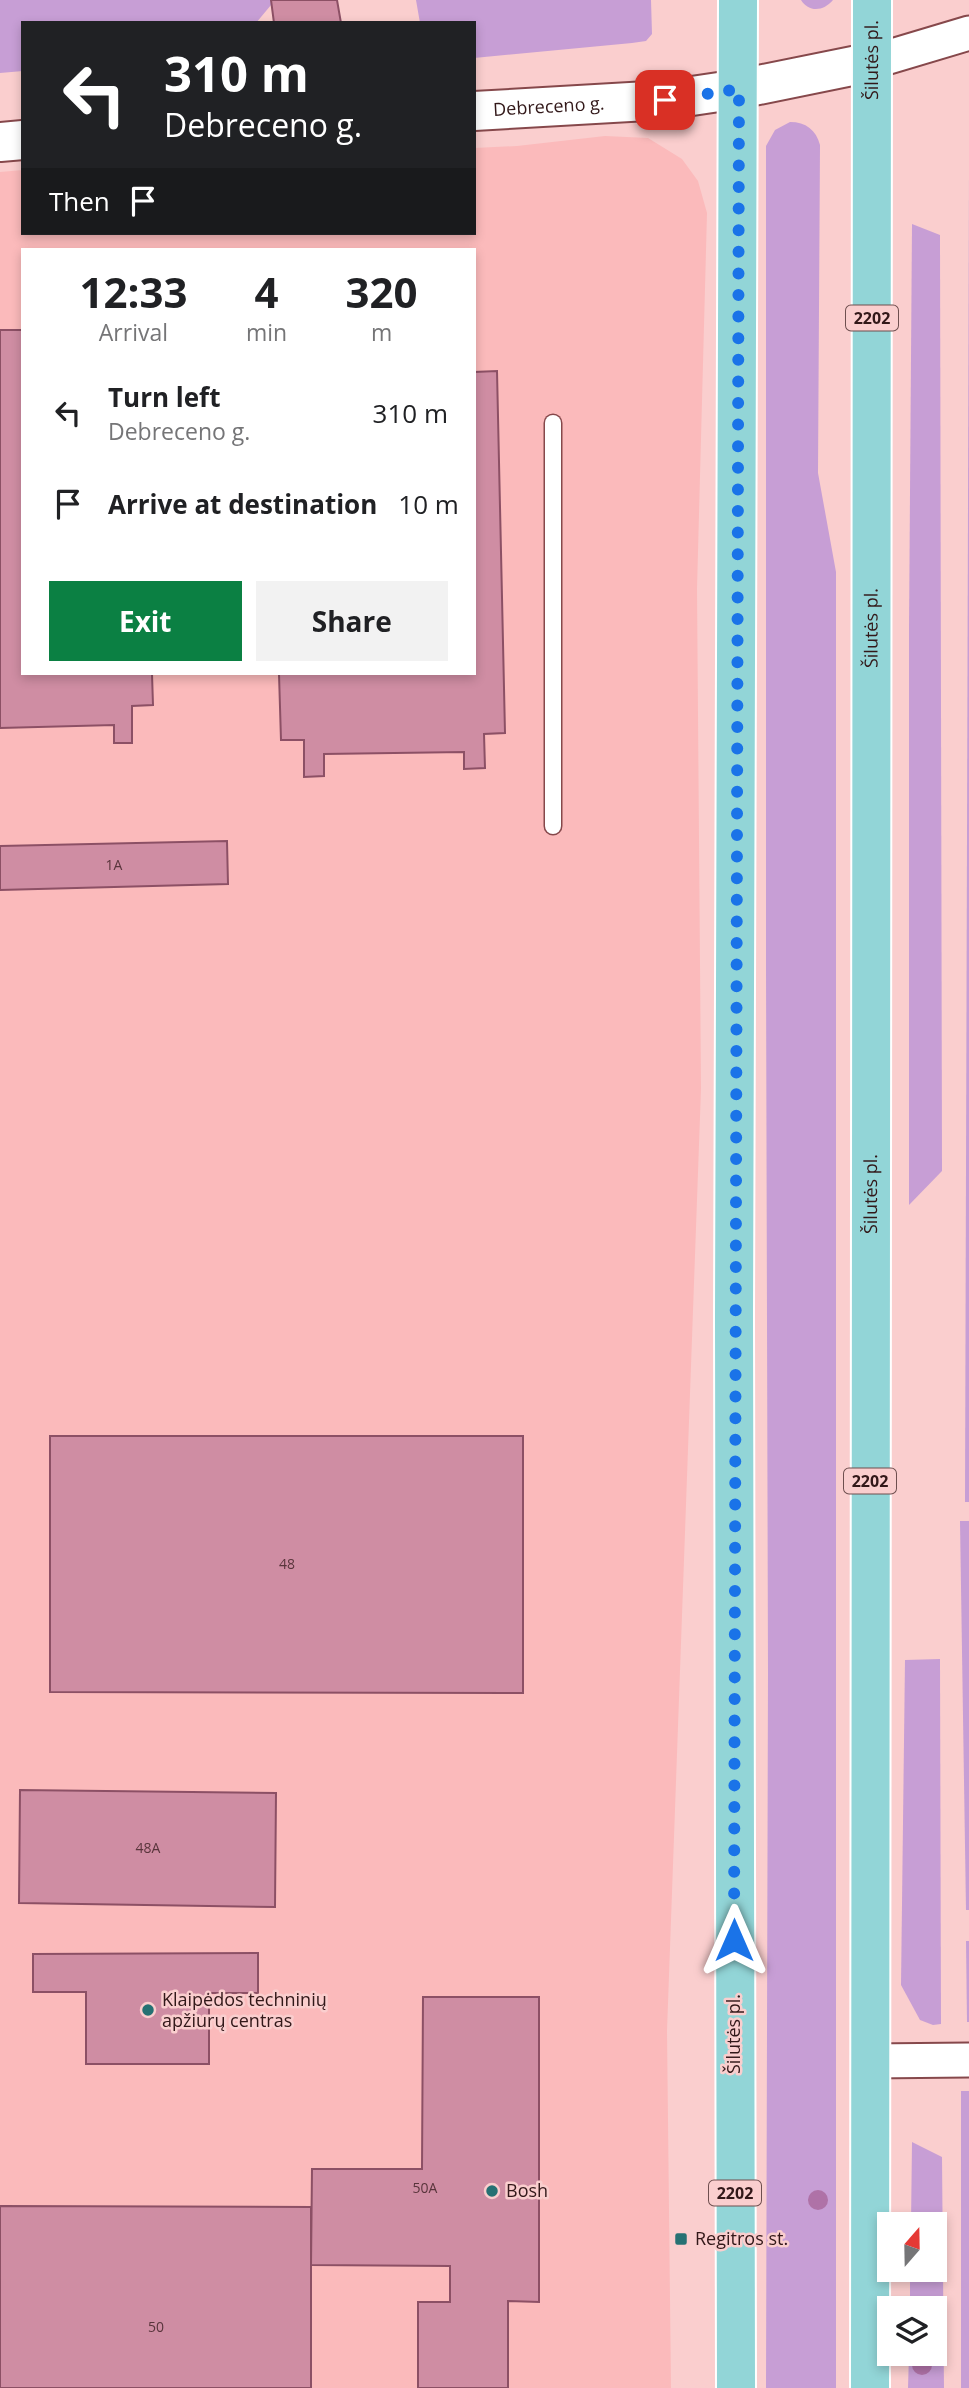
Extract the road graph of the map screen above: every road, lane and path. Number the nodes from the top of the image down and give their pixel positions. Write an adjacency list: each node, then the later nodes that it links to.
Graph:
1 (738, 0): 5 (main road, Šilutės pl. / 2202)
2 (872, 0): 4 (main road, Šilutės pl. / 2202)
3 (969, 33): 4 (street)
4 (872, 62): 5 (street, Debreceno g.); 12 (main road, Šilutės pl. / 2202)
5 (739, 89): 6 (street, Debreceno g.); 13 (main road, Šilutės pl. / 2202)
6 (476, 111)
7 (21, 140): 8 (street)
8 (0, 142)
9 (553, 423): 10 (lane)
10 (553, 826)
11 (969, 2060): 12 (street)
12 (870, 2061): 14 (main road, Šilutės pl. / 2202)
13 (736, 2388)
14 (870, 2388)

